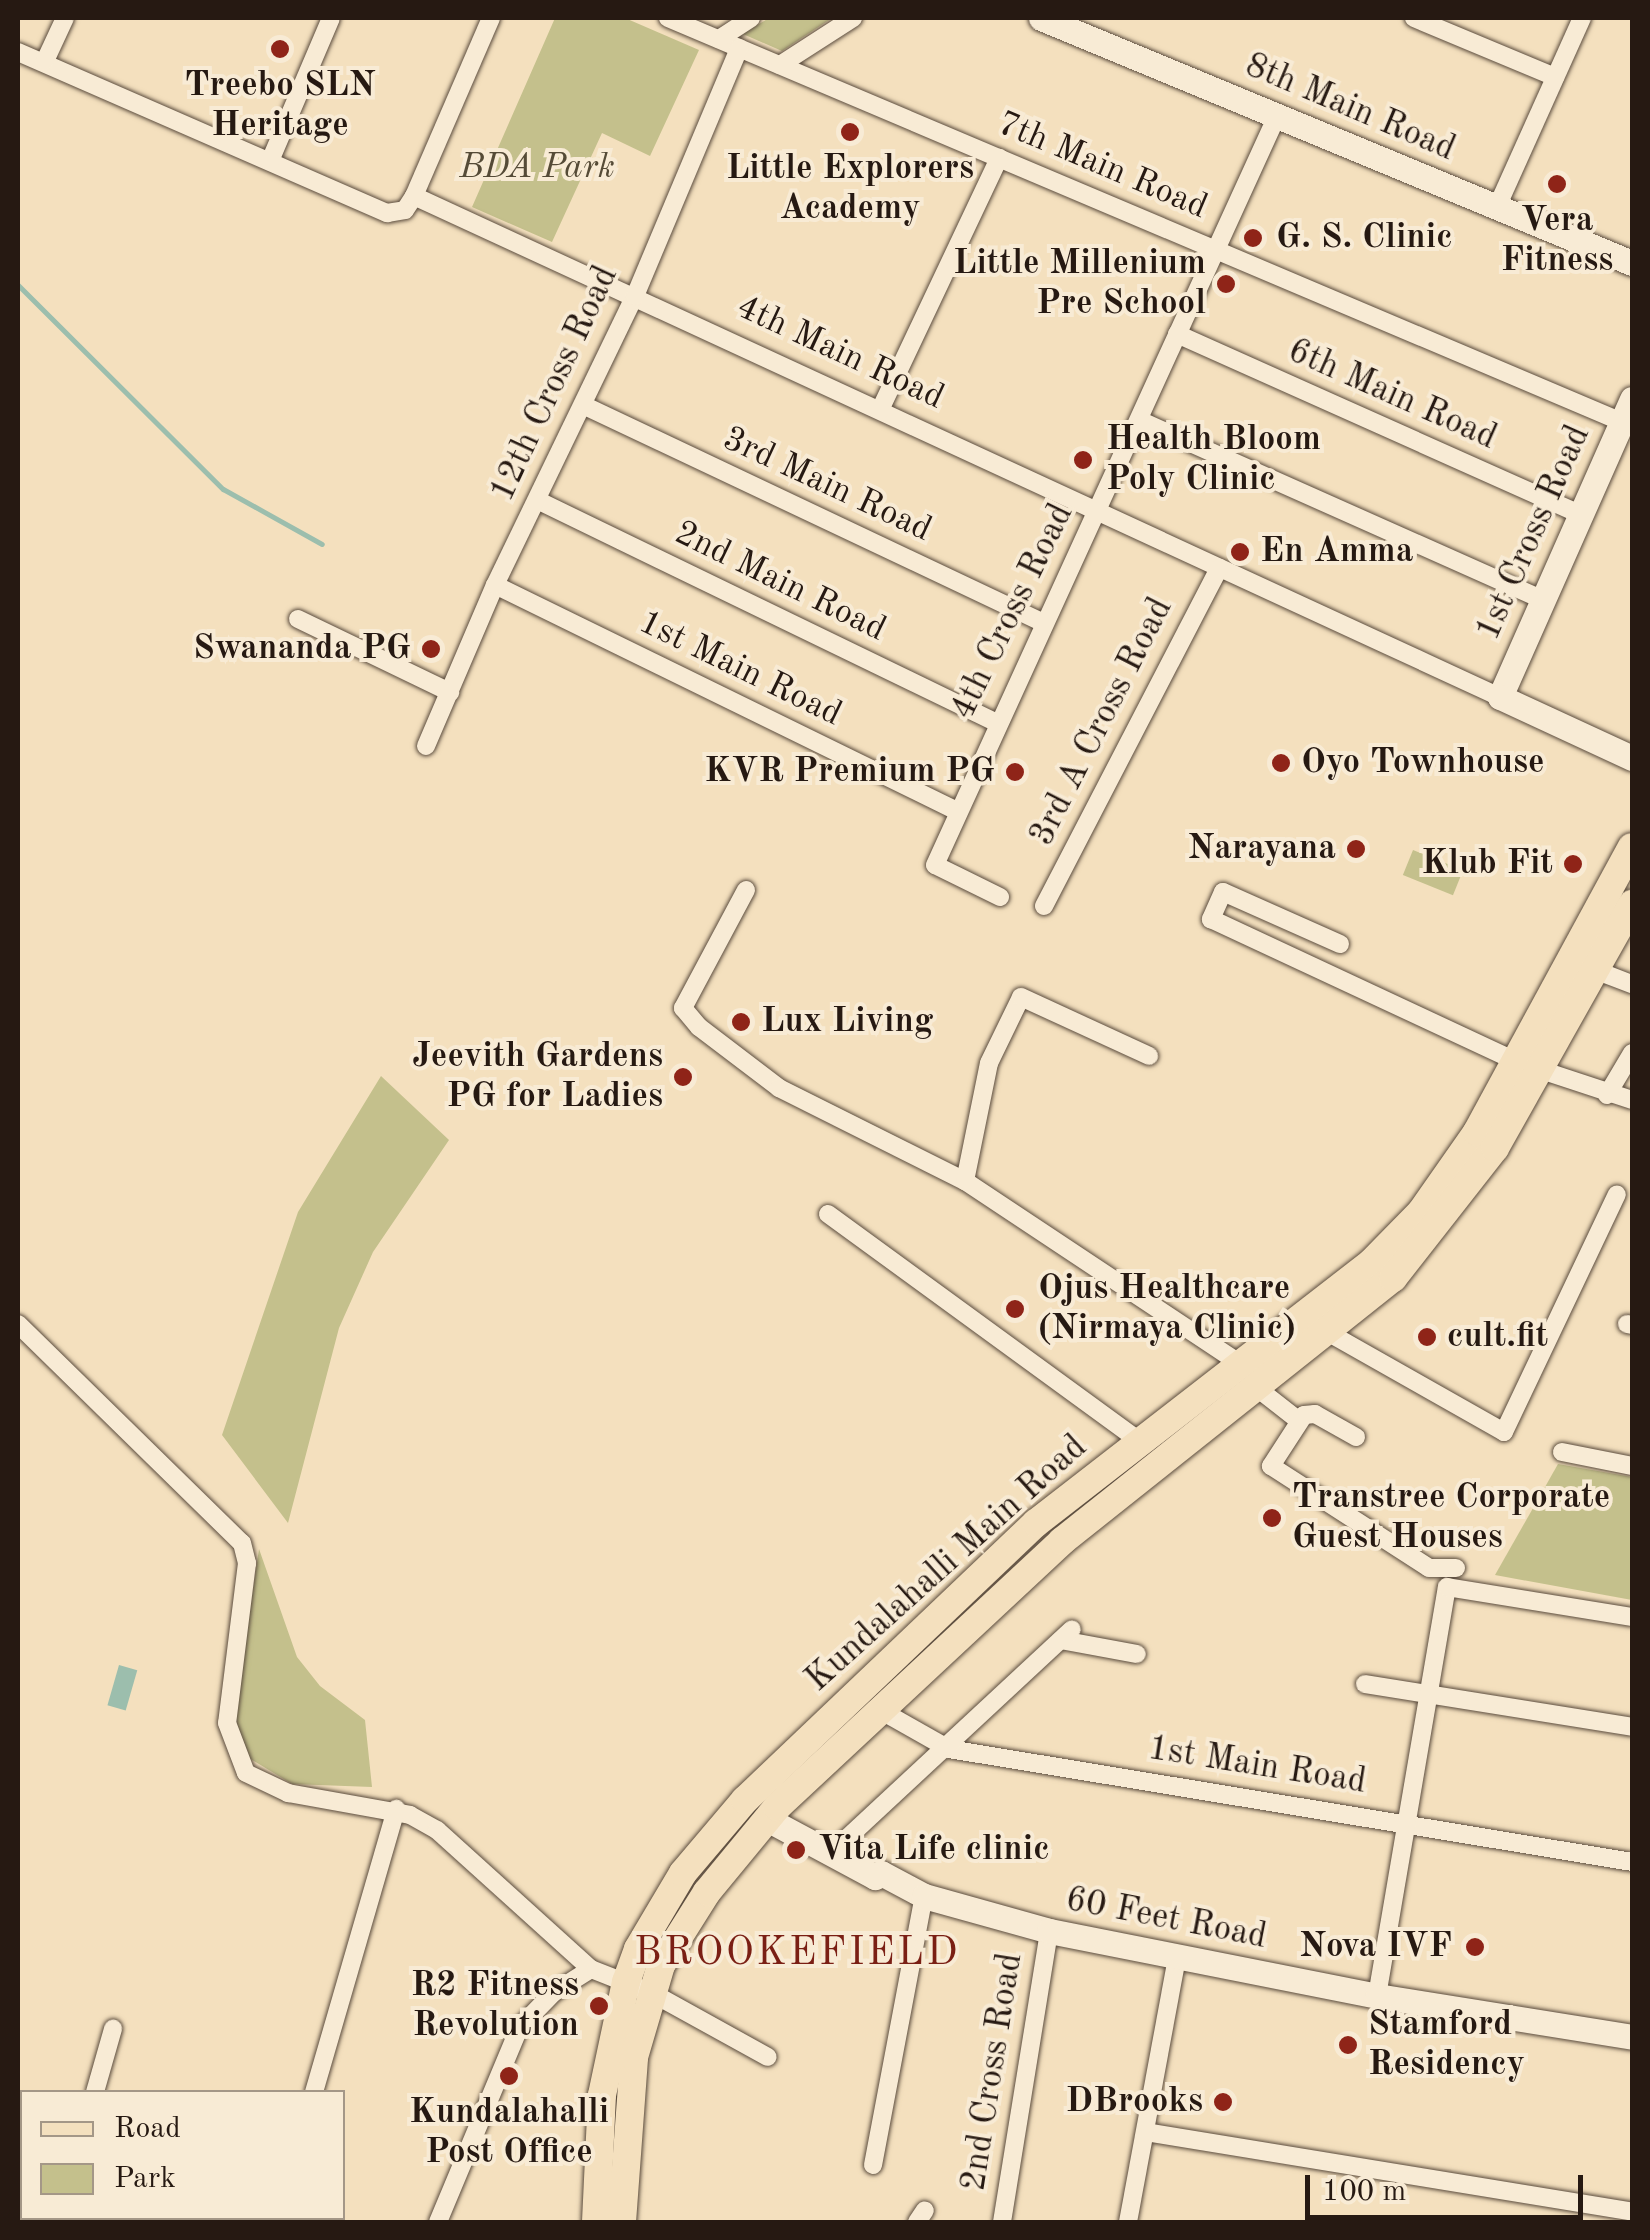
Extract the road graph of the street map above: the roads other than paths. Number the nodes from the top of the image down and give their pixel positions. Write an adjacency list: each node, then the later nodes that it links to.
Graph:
1 (65, 18): 14 (street)
2 (331, 18): 19 (street)
3 (491, 18): 20 (street)
4 (668, 18): 11 (street, 7th Main Road)
5 (750, 18): 11 (street)
6 (853, 18): 15 (street)
7 (1041, 18): 10 (street, 8th Main Road)
8 (1582, 18): 16 (street)
9 (1424, 19): 16 (street)
10 (1092, 27): 17 (street, 8th Main Road)
11 (718, 39): 12 (street, 7th Main Road)
12 (740, 48): 15 (street, 7th Main Road); 24 (street, 12th Cross Road)
13 (18, 52): 14 (street)
14 (46, 62): 19 (street)
15 (780, 65): 18 (street, 7th Main Road)
16 (1555, 77): 21 (street)
17 (1277, 116): 21 (street, 8th Main Road); 22 (street, 4th Cross Road)
18 (999, 158): 22 (street, 7th Main Road); 27 (street)
19 (270, 161): 20 (street)
20 (414, 196): 24 (street, 4th Main Road)
21 (1497, 207): 23 (street, 8th Main Road)
22 (1216, 250): 25 (street, 4th Cross Road); 28 (street, 7th Main Road)
23 (1632, 263)
24 (634, 296): 26 (street, 12th Cross Road); 27 (street, 4th Main Road)
25 (1177, 334): 29 (street, 4th Cross Road); 32 (street, 6th Main Road)
26 (583, 405): 30 (street, 12th Cross Road); 37 (street, 3rd Main Road)
27 (880, 410): 31 (street, 4th Main Road)
28 (1627, 410): 32 (street, 1st Cross Road)
29 (1139, 420): 31 (street, 4th Cross Road); 35 (street)
30 (537, 500): 34 (street, 12th Cross Road); 40 (street, 2nd Main Road)
31 (1098, 510): 33 (street, 4th Main Road); 37 (street, 4th Cross Road)
32 (1580, 514): 35 (street, 1st Cross Road)
33 (1219, 568): 39 (street, 4th Main Road); 48 (street, 3rd A Cross Road)
34 (495, 585): 38 (street, 12th Cross Road); 43 (street, 1st Main Road)
35 (1543, 600): 39 (street, 1st Cross Road)
36 (298, 618): 38 (street)
37 (1044, 624): 40 (street, 4th Cross Road)
38 (445, 689): 41 (street, 12th Cross Road)
39 (1500, 697): 42 (street, 4th Main Road)
40 (995, 722): 43 (street, 4th Cross Road)
41 (426, 746)
42 (1632, 758)
43 (957, 811): 46 (street, 4th Cross Road)
44 (1632, 847): 54 (main road, Kundalahalli Main Road)
45 (746, 890): 57 (street)
46 (1000, 897)
47 (1632, 904): 50 (main road, Kundalahalli Main Road)
48 (1044, 906)
49 (1340, 944): 54 (street)
50 (1595, 970): 51 (street); 54 (main road, Kundalahalli Main Road)
51 (1632, 984)
52 (1632, 1052): 55 (street)
53 (1149, 1056): 57 (street)
54 (1528, 1066): 55 (street); 61 (main road, Kundalahalli Main Road); 62 (main road, Kundalahalli Main Road)
55 (1607, 1096): 56 (street)
56 (1632, 1100)
57 (965, 1181): 62 (street)
58 (1617, 1194): 61 (street)
59 (828, 1214): 66 (street)
60 (18, 1324): 77 (street)
61 (1329, 1333): 63 (main road, Kundalahalli Main Road)
62 (1240, 1364): 66 (main road, Kundalahalli Main Road)
63 (1258, 1388): 64 (street); 74 (main road, Kundalahalli Main Road)
64 (1298, 1420): 65 (street); 69 (street)
65 (1356, 1437)
66 (1140, 1442): 86 (main road, Kundalahalli Main Road)
67 (1562, 1452): 68 (street)
68 (1632, 1466)
69 (1456, 1568)
70 (1632, 1617): 73 (street)
71 (1137, 1654): 76 (street)
72 (1366, 1684): 73 (street)
73 (1426, 1690): 75 (street); 79 (street)
74 (880, 1710): 76 (street, 1st Main Road); 78 (main road, Kundalahalli Main Road)
75 (1632, 1727)
76 (949, 1749): 79 (street, 1st Main Road); 80 (street)
77 (396, 1809): 85 (street); 92 (street)
78 (772, 1813): 80 (street, 60 Feet Road); 86 (main road, Kundalahalli Main Road)
79 (1403, 1824): 81 (street, 1st Main Road); 87 (street)
80 (834, 1849): 82 (street, 60 Feet Road)
81 (1632, 1862)
82 (924, 1896): 83 (street, 60 Feet Road); 94 (street)
83 (1048, 1931): 84 (street, 60 Feet Road); 99 (street, 2nd Cross Road)
84 (1177, 1957): 87 (street, 60 Feet Road); 93 (street)
85 (591, 1969): 86 (street); 96 (street)
86 (639, 1988): 90 (street); 97 (main road, Kundalahalli Main Road); 98 (main road, Kundalahalli Main Road)
87 (1377, 1996): 89 (street, 60 Feet Road)
88 (113, 2029): 91 (street)
89 (1632, 2037)
90 (768, 2057)
91 (96, 2090)
92 (315, 2090)
93 (1146, 2132): 95 (street); 100 (street)
94 (872, 2165)
95 (1632, 2212)
96 (438, 2222)
97 (596, 2222)
98 (622, 2222)
99 (1002, 2222)
100 (1128, 2222)

